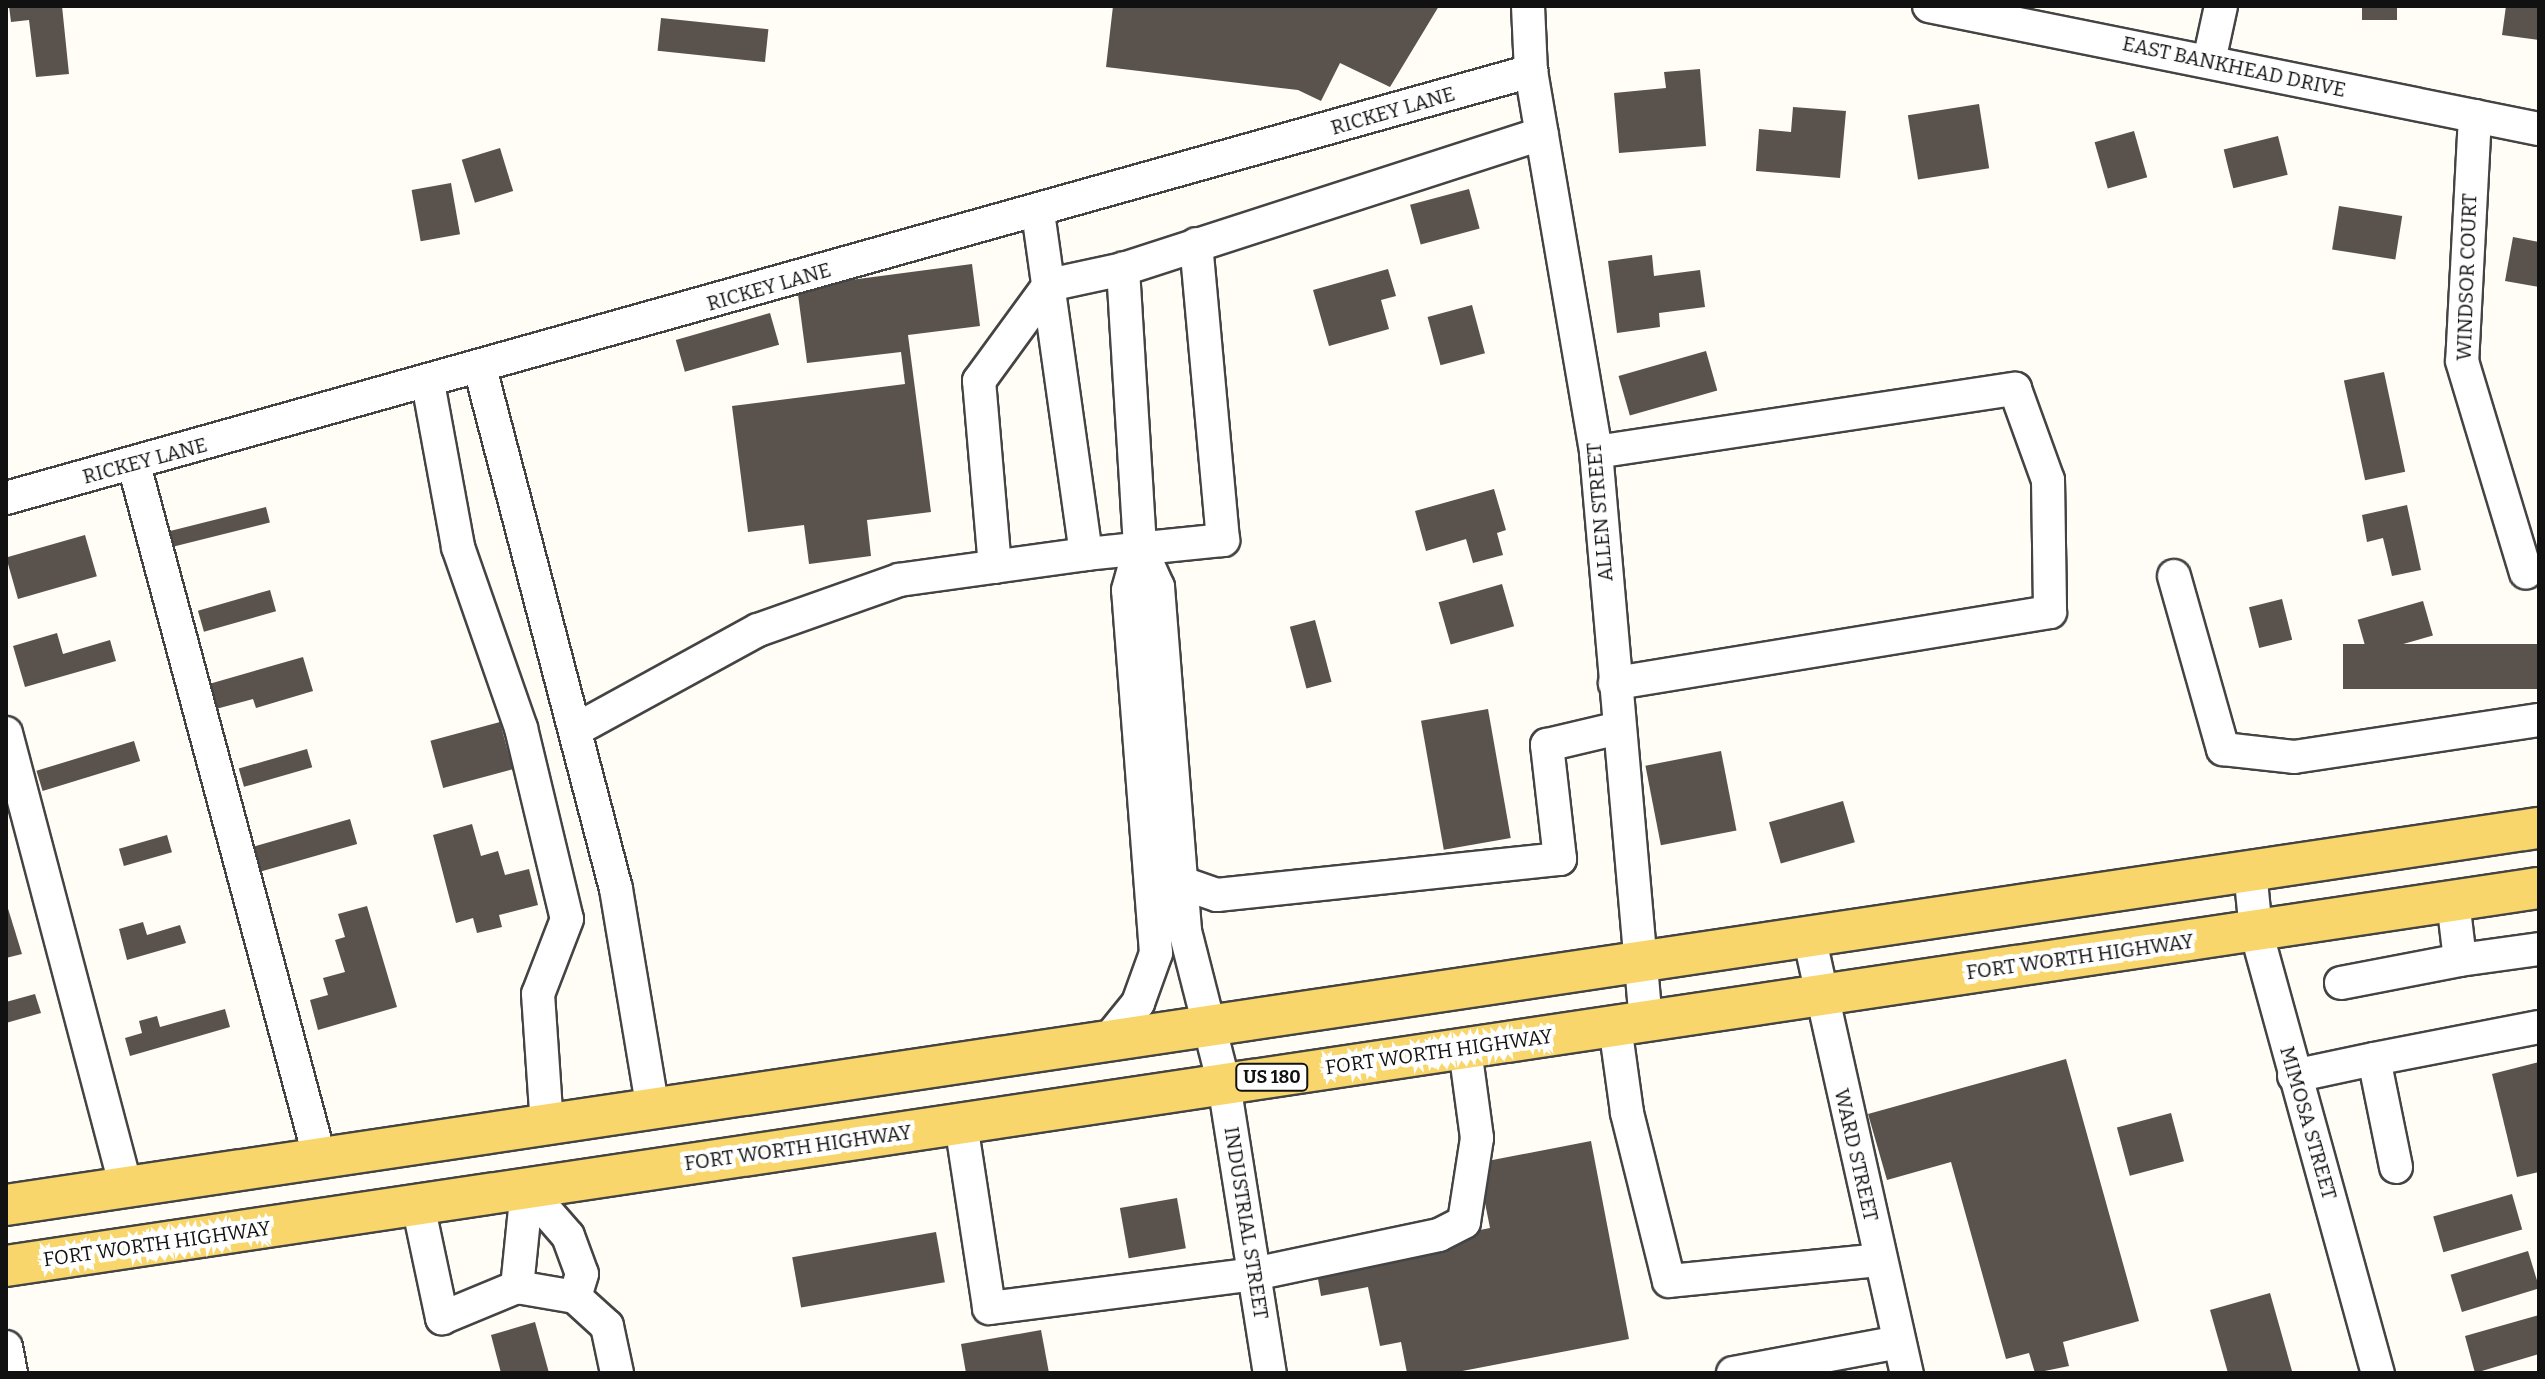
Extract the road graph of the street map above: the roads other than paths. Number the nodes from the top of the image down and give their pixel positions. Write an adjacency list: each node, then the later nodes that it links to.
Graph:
1 (1528, 6): 6 (street, ALLEN STREET)
2 (1929, 6): 4 (street, EAST BANKHEAD DRIVE)
3 (2221, 6): 5 (street)
4 (1994, 12): 5 (street, EAST BANKHEAD DRIVE)
5 (2209, 61): 7 (street, EAST BANKHEAD DRIVE)
6 (1531, 71): 9 (street, ALLEN STREET); 10 (street, RICKEY LANE)
7 (2475, 116): 8 (street, EAST BANKHEAD DRIVE); 22 (street, WINDSOR COURT)
8 (2539, 129)
9 (1542, 134): 11 (street); 16 (street, ALLEN STREET)
10 (1038, 212): 13 (street); 14 (street, RICKEY LANE)
11 (1196, 244): 12 (street); 19 (street)
12 (1123, 269): 13 (street); 19 (street)
13 (1049, 285): 20 (street); 21 (street)
14 (480, 368): 15 (street, RICKEY LANE); 28 (street)
15 (428, 383): 17 (street, RICKEY LANE); 52 (street)
16 (1596, 452): 25 (street, ALLEN STREET); 25 (street)
17 (134, 465): 18 (street, RICKEY LANE); 53 (street)
18 (6, 498)
19 (1140, 547): 20 (street); 24 (street)
20 (1086, 554): 21 (street)
21 (995, 567): 28 (street)
22 (2526, 573)
23 (2174, 576): 26 (street)
24 (1143, 589): 32 (street, INDUSTRIAL STREET); 45 (street)
25 (1615, 683): 27 (street, ALLEN STREET)
26 (2539, 720)
27 (1619, 728): 32 (street); 39 (street, ALLEN STREET)
28 (577, 729): 50 (street)
29 (6, 733): 55 (street)
30 (2539, 828): 31 (main road)
31 (2250, 871): 35 (street, MIMOSA STREET); 36 (main road)
32 (1182, 883): 43 (street, INDUSTRIAL STREET)
33 (2539, 888): 34 (main road, FORT WORTH HIGHWAY / US 180)
34 (2453, 901): 35 (main road, FORT WORTH HIGHWAY / US 180); 38 (street)
35 (2256, 931): 41 (main road, FORT WORTH HIGHWAY / US 180); 48 (street, MIMOSA STREET)
36 (1809, 936): 39 (main road); 41 (street, WARD STREET)
37 (2539, 949): 38 (street)
38 (2460, 960): 40 (street)
39 (1638, 962): 42 (street, ALLEN STREET); 43 (main road)
40 (2341, 983)
41 (1819, 996): 42 (main road, FORT WORTH HIGHWAY / US 180); 59 (street, WARD STREET)
42 (1630, 1024): 46 (main road, FORT WORTH HIGHWAY / US 180); 59 (street, ALLEN STREET)
43 (1211, 1026): 45 (main road); 49 (street, INDUSTRIAL STREET)
44 (2539, 1027): 47 (street)
45 (1108, 1040): 50 (main road)
46 (1465, 1049): 49 (main road, FORT WORTH HIGHWAY / US 180); 61 (street)
47 (2374, 1059): 48 (street); 54 (street)
48 (2294, 1076): 68 (street, MIMOSA STREET)
49 (1224, 1084): 51 (main road, FORT WORTH HIGHWAY / US 180); 61 (street, INDUSTRIAL STREET)
50 (653, 1109): 52 (main road)
51 (961, 1124): 56 (main road, FORT WORTH HIGHWAY / US 180); 61 (street)
52 (532, 1127): 53 (main road); 56 (main road)
53 (320, 1159): 55 (main road)
54 (2396, 1167)
55 (126, 1188): 57 (main road)
56 (527, 1189): 58 (main road, FORT WORTH HIGHWAY / US 180); 62 (street); 63 (street)
57 (6, 1205)
58 (418, 1205): 60 (main road, FORT WORTH HIGHWAY / US 180); 62 (street)
59 (1880, 1260): 64 (street, WARD STREET)
60 (6, 1266)
61 (1254, 1274): 66 (street, INDUSTRIAL STREET)
62 (517, 1287): 63 (street)
63 (575, 1297): 65 (street)
64 (1902, 1358): 67 (street)
65 (617, 1373)
66 (1270, 1373)
67 (1733, 1373)
68 (2378, 1373)

